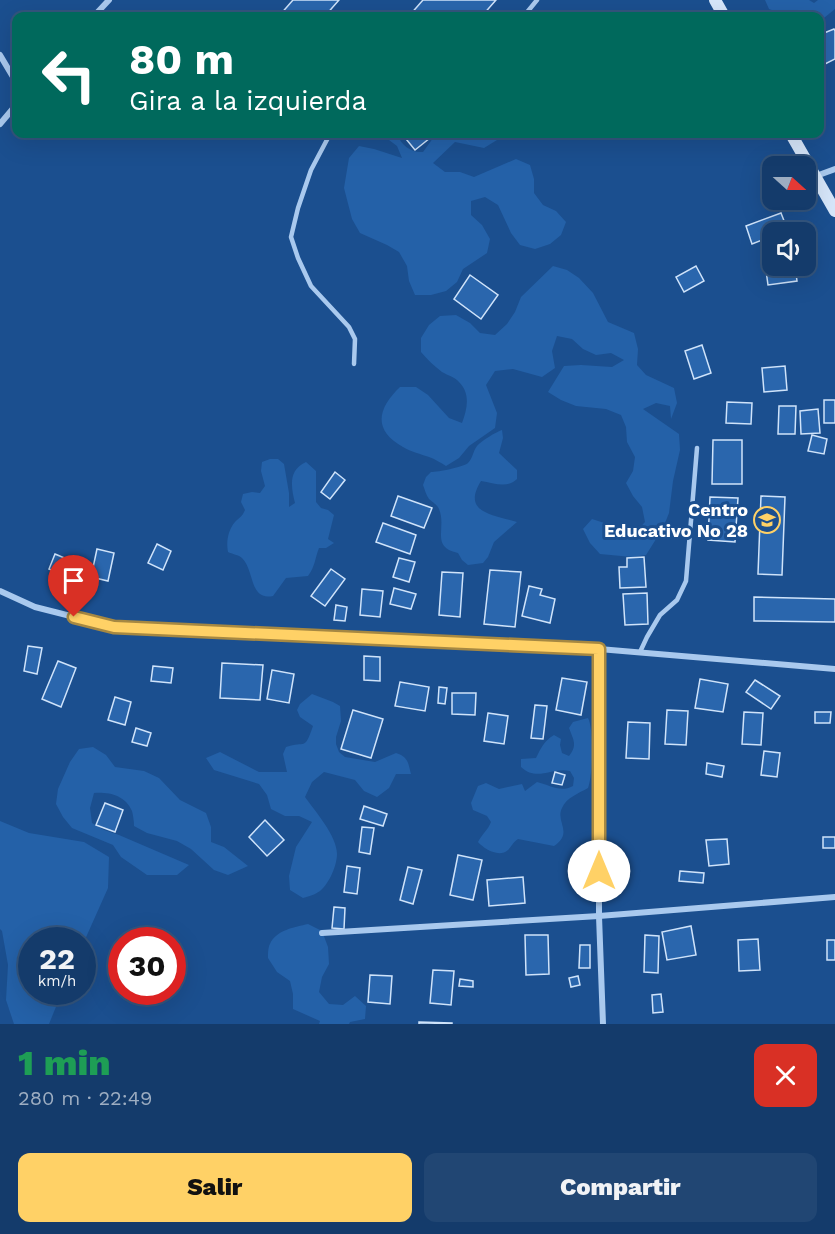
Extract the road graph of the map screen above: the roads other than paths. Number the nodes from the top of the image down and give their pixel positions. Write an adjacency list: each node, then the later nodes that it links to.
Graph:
1 (109, 0): 3 (street)
2 (537, 0): 4 (lane)
3 (98, 12)
4 (527, 12)
5 (0, 55): 6 (street)
6 (12, 75)
7 (12, 110): 8 (street)
8 (0, 124)
9 (328, 138): 15 (lane)
10 (793, 138): 11 (main road)
11 (804, 156)
12 (835, 169): 13 (street)
13 (816, 176): 14 (main road)
14 (835, 211)
15 (354, 364)
16 (697, 448): 19 (lane)
17 (0, 591): 18 (street)
18 (599, 649): 19 (street); 22 (street)
19 (640, 652): 20 (street)
20 (835, 669)
21 (835, 897): 22 (street)
22 (599, 916): 23 (street); 24 (street)
23 (322, 933)
24 (603, 1024)

